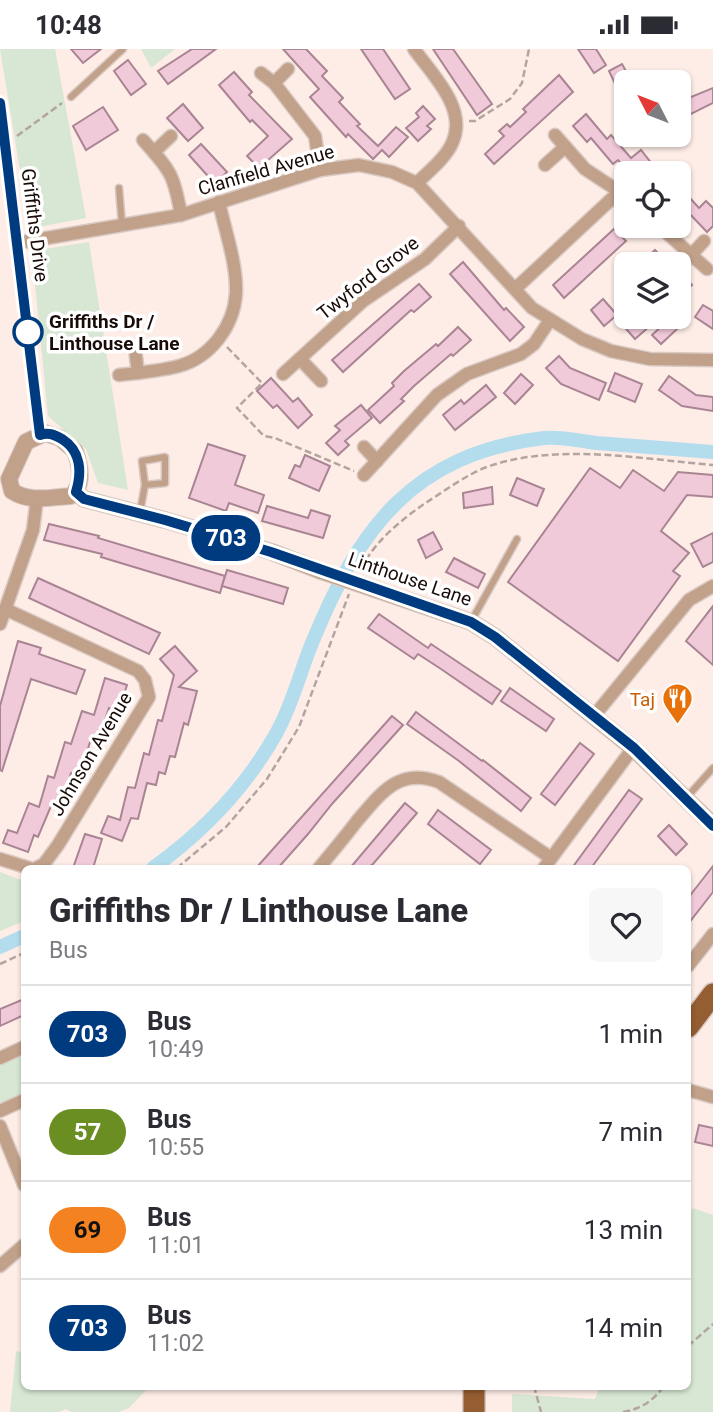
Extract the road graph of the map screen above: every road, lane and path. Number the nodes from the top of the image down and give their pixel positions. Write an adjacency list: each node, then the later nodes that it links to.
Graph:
1 (123, 49): 7 (lane)
2 (414, 49): 9 (street)
3 (529, 49): 9 (path)
4 (288, 69): 6 (street)
5 (261, 73): 6 (street)
6 (274, 83): 17 (street)
7 (71, 97): 13 (path)
8 (0, 103): 13 (street, Griffiths Drive)
9 (457, 121): 19 (street)
10 (555, 135): 14 (street)
11 (171, 136): 15 (street)
12 (143, 140): 15 (street)
13 (5, 144): 18 (street, Griffiths Drive)
14 (565, 147): 16 (street); 21 (street)
15 (153, 152): 24 (street)
16 (545, 165)
17 (320, 170): 19 (street, Clanfield Avenue); 22 (street, Clanfield Avenue)
18 (5, 181): 29 (street, Griffiths Drive)
19 (417, 183): 26 (street, Clanfield Avenue)
20 (119, 188): 25 (lane)
21 (614, 188)
22 (219, 202): 24 (street, Clanfield Avenue); 35 (street)
23 (614, 202): 33 (street)
24 (181, 215): 25 (street, Clanfield Avenue)
25 (122, 225): 29 (street, Clanfield Avenue)
26 (459, 226): 33 (street, Clanfield Avenue); 37 (street, Twyford Grove)
27 (672, 238): 30 (street)
28 (704, 240): 31 (street)
29 (18, 243): 43 (street, Griffiths Drive)
30 (688, 252)
31 (691, 255): 32 (street)
32 (707, 269)
33 (515, 289): 34 (street, Clanfield Avenue)
34 (550, 320): 38 (street, Clanfield Avenue); 45 (street)
35 (219, 339): 39 (street); 46 (path)
36 (135, 349): 39 (street)
37 (300, 359): 40 (street, Twyford Grove); 42 (street)
38 (713, 360)
39 (138, 373): 41 (street)
40 (282, 374)
41 (119, 375)
42 (321, 380)
43 (40, 435): 48 (street); 49 (street)
44 (364, 447): 45 (street)
45 (377, 461): 46 (street)
46 (364, 475)
47 (145, 485): 47 (lane); 51 (lane)
48 (76, 492): 50 (street); 51 (street, Linthouse Lane)
49 (6, 496): 50 (street)
50 (37, 498): 54 (street)
51 (140, 514): 55 (street, Linthouse Lane, bridge)
52 (517, 538): 55 (lane)
53 (713, 586): 57 (street)
54 (5, 609): 56 (street); 64 (street, Johnson Avenue)
55 (471, 622): 57 (street, Linthouse Lane)
56 (0, 624)
57 (594, 716): 58 (street, Linthouse Lane)
58 (634, 748): 60 (street, Linthouse Lane); 63 (street)
59 (713, 768): 60 (lane)
60 (685, 799): 61 (street, Linthouse Lane)
61 (713, 825)
62 (0, 859): 66 (street)
63 (547, 863): 65 (street)
64 (42, 865)
65 (321, 865)
66 (21, 866)
67 (713, 934): 69 (street)
68 (21, 954): 70 (path)
69 (691, 962)
70 (0, 964)
71 (713, 994): 72 (main road)
72 (691, 1023)
73 (21, 1048): 74 (street)
74 (0, 1058)
75 (691, 1091): 76 (street)
76 (713, 1097)
77 (21, 1101): 78 (street)
78 (0, 1111)
79 (0, 1126): 80 (street)
80 (21, 1178)
81 (21, 1248): 82 (street)
82 (0, 1266)
83 (713, 1324): 84 (path)
84 (691, 1343)
85 (474, 1390): 88 (main road)
86 (535, 1390): 89 (path)
87 (661, 1390): 90 (path)
88 (474, 1412)
89 (541, 1412)
90 (623, 1412)

